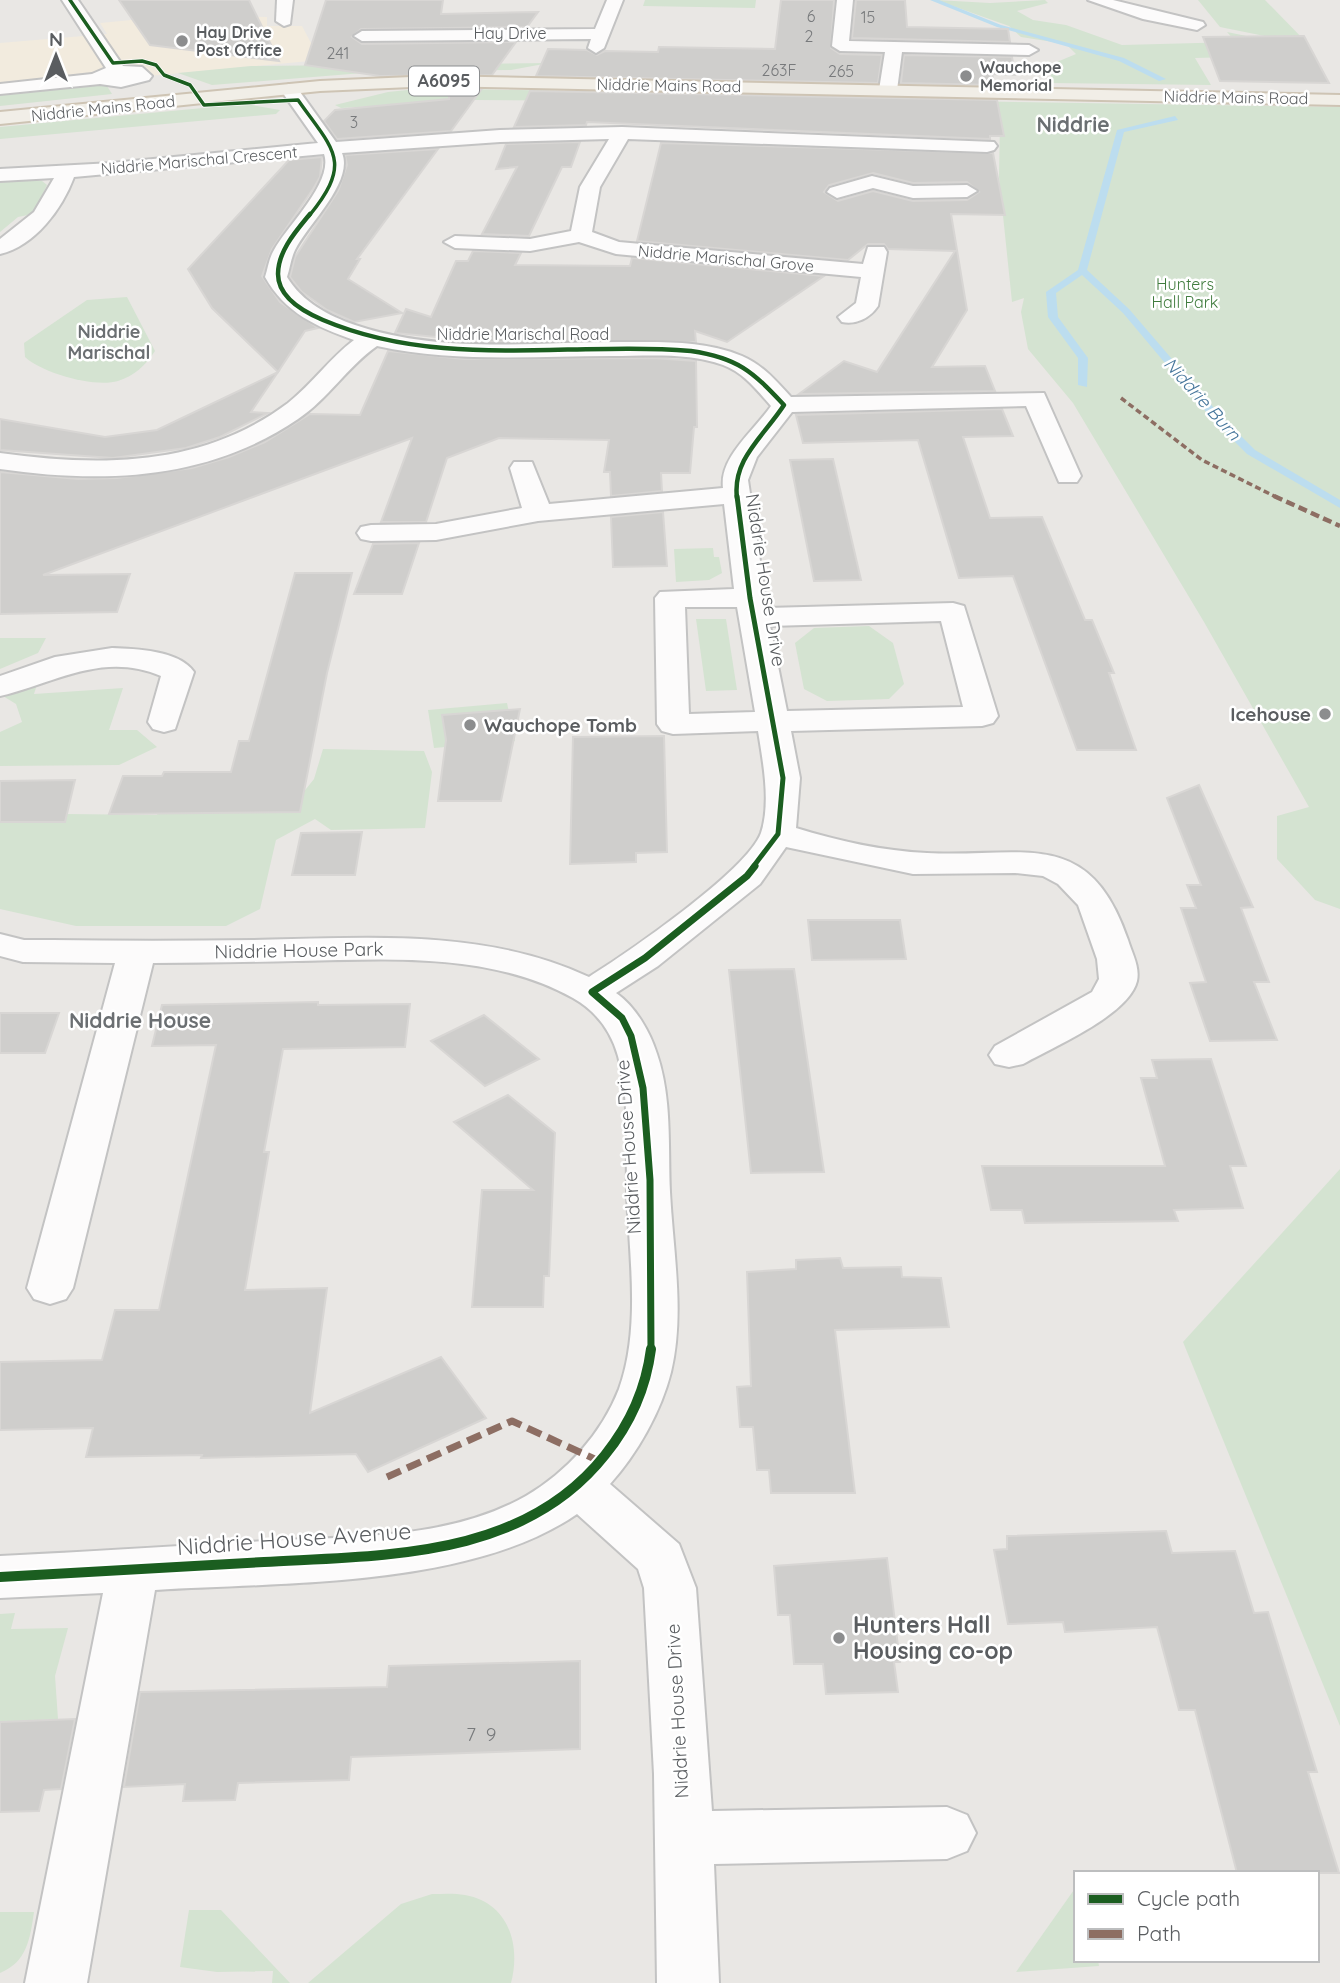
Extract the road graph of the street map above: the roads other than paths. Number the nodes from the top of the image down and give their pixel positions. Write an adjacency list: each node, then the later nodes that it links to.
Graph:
1 (70, 0): 11 (street)
2 (285, 0): 6 (street)
3 (615, 0): 8 (street, Hay Drive)
4 (845, 0): 9 (street)
5 (1096, 0): 7 (street)
6 (284, 21)
7 (1197, 25)
8 (362, 36)
9 (894, 48): 10 (street); 14 (street)
10 (1029, 50)
11 (114, 77): 12 (street); 16 (street)
12 (0, 89)
13 (289, 89): 14 (main road, Niddrie Mains Road / A6095); 16 (main road, Niddrie Mains Road / A6095); 23 (street)
14 (888, 90): 15 (main road, Niddrie Mains Road / A6095)
15 (1340, 100)
16 (144, 103): 18 (main road, Niddrie Mains Road / A6095)
17 (798, 117): 20 (street)
18 (0, 118)
19 (622, 134): 20 (street); 23 (street); 29 (street)
20 (799, 142): 21 (street)
21 (868, 143): 22 (street); 26 (street)
22 (987, 146)
23 (331, 148): 24 (street, Niddrie Marischal Crescent); 33 (street, Niddrie Marischal Road)
24 (66, 172): 25 (street, Niddrie Marischal Crescent); 31 (street)
25 (0, 175)
26 (872, 182): 27 (street); 28 (street)
27 (967, 191)
28 (837, 192)
29 (581, 235): 30 (street); 32 (street, Niddrie Marischal Grove)
30 (455, 242)
31 (0, 248)
32 (850, 317)
33 (372, 339): 34 (street, Niddrie Marischal Road); 35 (street)
34 (784, 405): 37 (street); 38 (street, Niddrie House Drive)
35 (0, 461)
36 (523, 468): 39 (street)
37 (1068, 476)
38 (736, 495): 39 (street, Niddrie House Drive); 41 (street, Niddrie House Drive)
39 (538, 513): 40 (street, Niddrie House Drive)
40 (371, 533)
41 (752, 607): 44 (street, Niddrie House Drive); 44 (street); 44 (street)
42 (0, 687): 43 (street)
43 (164, 722)
44 (772, 722): 45 (street, Niddrie House Drive)
45 (778, 834): 48 (street); 49 (street)
46 (0, 945): 47 (street, Niddrie House Park)
47 (137, 952): 48 (street, Niddrie House Park); 50 (street)
48 (592, 992): 51 (street, Niddrie House Drive)
49 (1009, 1055)
50 (50, 1288)
51 (578, 1486): 52 (street, Niddrie House Avenue); 55 (street, Niddrie House Drive)
52 (133, 1570): 53 (street, Niddrie House Avenue); 56 (street)
53 (0, 1577)
54 (947, 1833): 55 (street)
55 (684, 1838): 57 (street, Niddrie House Drive)
56 (57, 1983)
57 (688, 1983)

